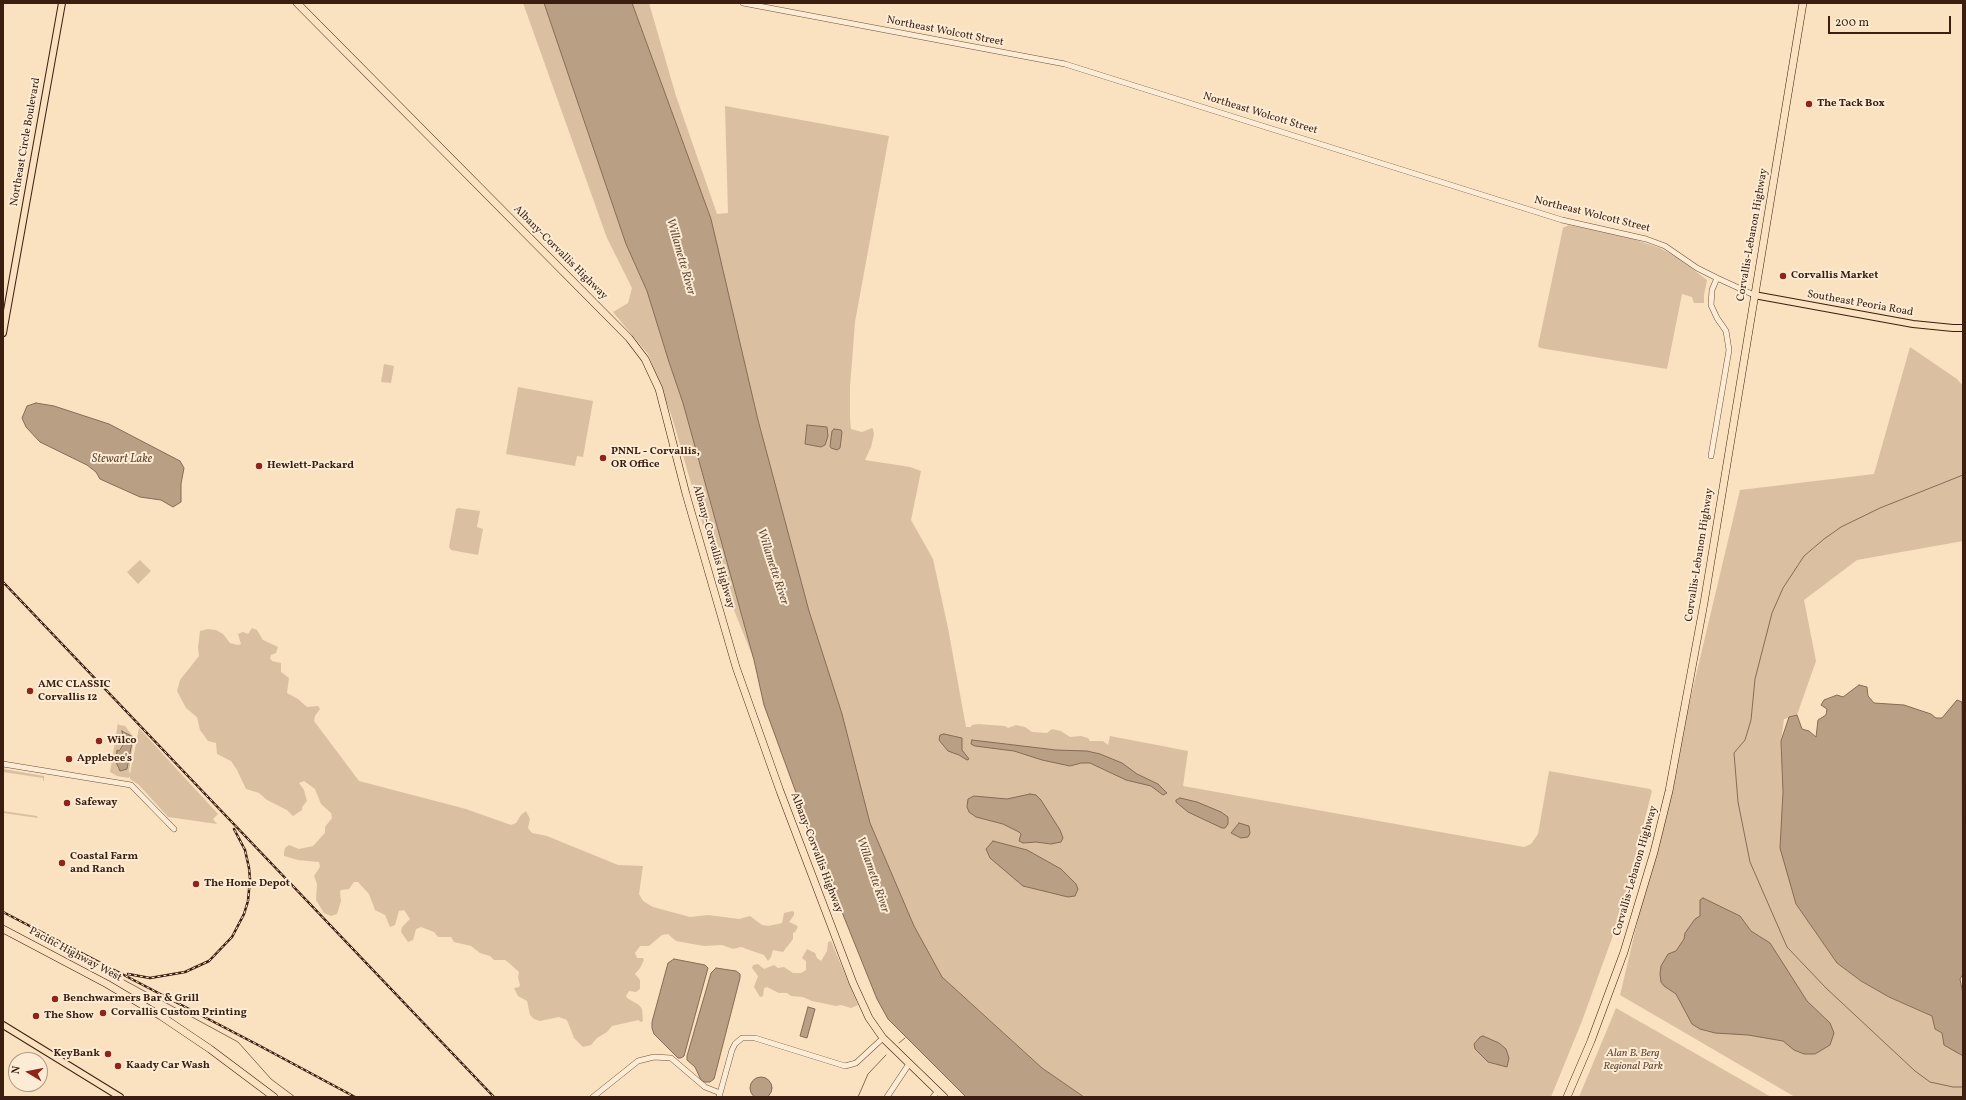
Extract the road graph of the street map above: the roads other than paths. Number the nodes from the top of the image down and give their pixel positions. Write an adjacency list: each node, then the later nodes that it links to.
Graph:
1 (62, 3): 8 (main road, Northeast Circle Boulevard)
2 (297, 3): 14 (highway, Albany-Corvallis Highway)
3 (743, 3): 5 (street, Northeast Wolcott Street)
4 (1803, 3): 6 (highway, Corvallis-Lebanon Highway)
5 (1717, 278): 6 (street, Northeast Wolcott Street); 9 (street)
6 (1754, 295): 7 (main road, Southeast Peoria Road); 16 (highway, Corvallis-Lebanon Highway)
7 (1963, 328)
8 (3, 333)
9 (1710, 456)
10 (3, 764): 11 (street)
11 (174, 830)
12 (3, 929): 20 (highway, Pacific Highway West)
13 (3, 1025): 19 (main road)
14 (883, 1038): 15 (highway, Albany-Corvallis Highway); 18 (street)
15 (909, 1064): 17 (highway, Albany-Corvallis Highway); 22 (street)
16 (1574, 1082): 24 (highway, Corvallis-Lebanon Highway); 25 (highway)
17 (936, 1094): 23 (highway, Albany-Corvallis Highway)
18 (719, 1095): 21 (street)
19 (120, 1097)
20 (274, 1097)
21 (593, 1097)
22 (887, 1097)
23 (944, 1097)
24 (1566, 1097)
25 (1572, 1097)

